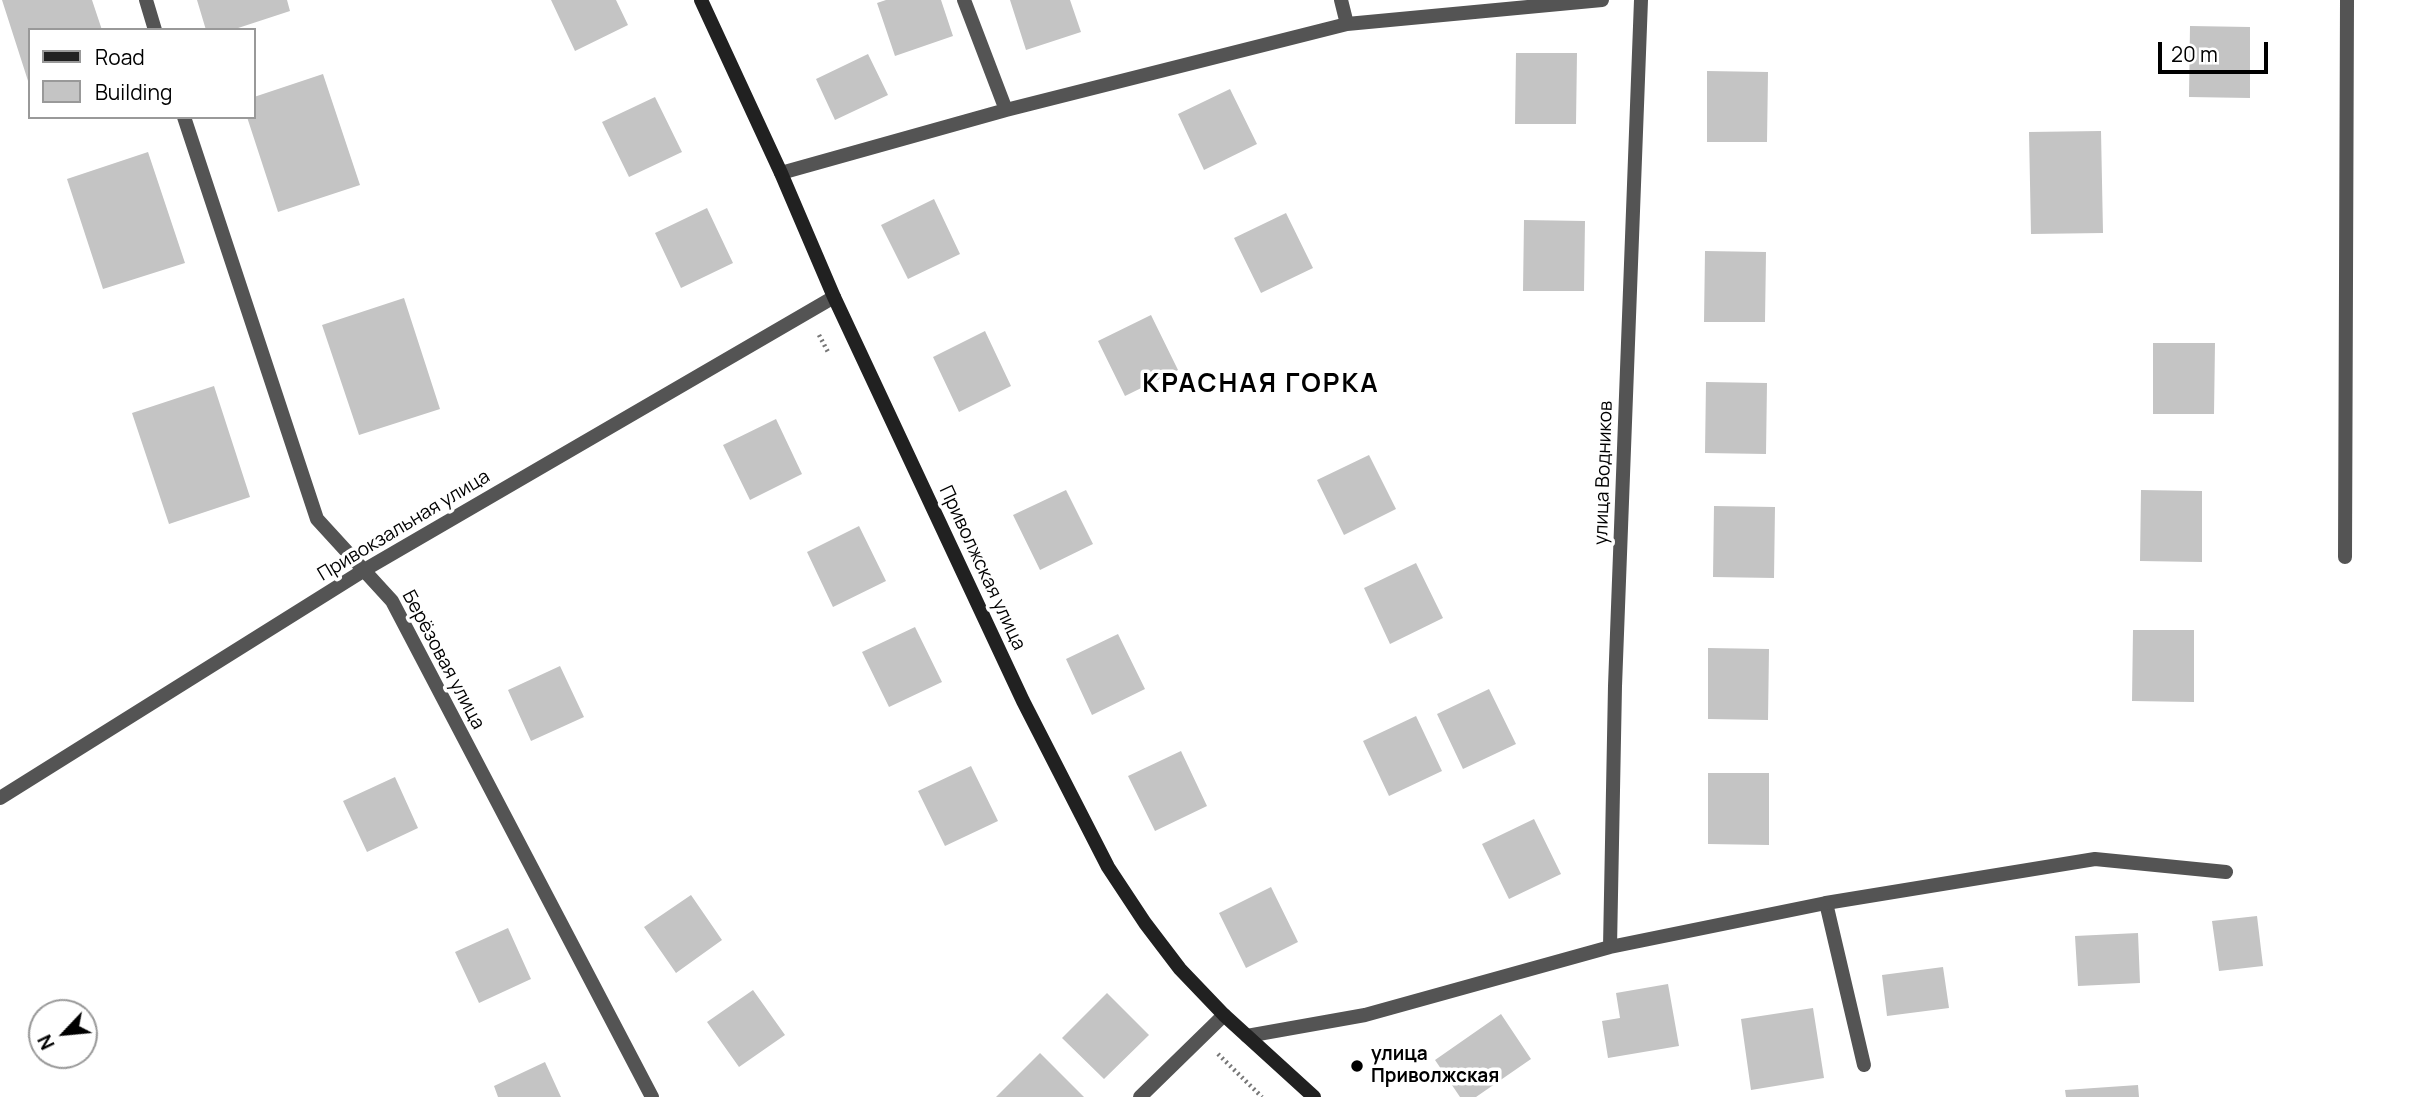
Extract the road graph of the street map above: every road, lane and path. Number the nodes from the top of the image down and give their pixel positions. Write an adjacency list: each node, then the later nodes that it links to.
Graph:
1 (146, 0): 9 (street)
2 (701, 0): 12 (main road, Приволжская улица)
3 (964, 0): 10 (street)
4 (1341, 0): 8 (street)
5 (1602, 0): 8 (street)
6 (1641, 0): 19 (street, улица Водников)
7 (2347, 0): 14 (street)
8 (1347, 24): 10 (street)
9 (154, 28)
10 (1006, 110): 12 (street)
11 (185, 119): 15 (street, Берёзовая улица)
12 (781, 173): 13 (main road, Приволжская улица)
13 (834, 298): 15 (street, Привокзальная улица); 20 (main road, Приволжская улица)
14 (2345, 557)
15 (366, 569): 16 (street, Привокзальная улица); 23 (street, Берёзовая улица)
16 (0, 798)
17 (2225, 872): 18 (street)
18 (1826, 903): 19 (street); 22 (street)
19 (1610, 947): 21 (street)
20 (1224, 1015): 21 (main road, Приволжская улица); 24 (street)
21 (1247, 1036): 25 (main road, Приволжская улица)
22 (1864, 1065)
23 (652, 1097)
24 (1140, 1097)
25 (1314, 1097)

